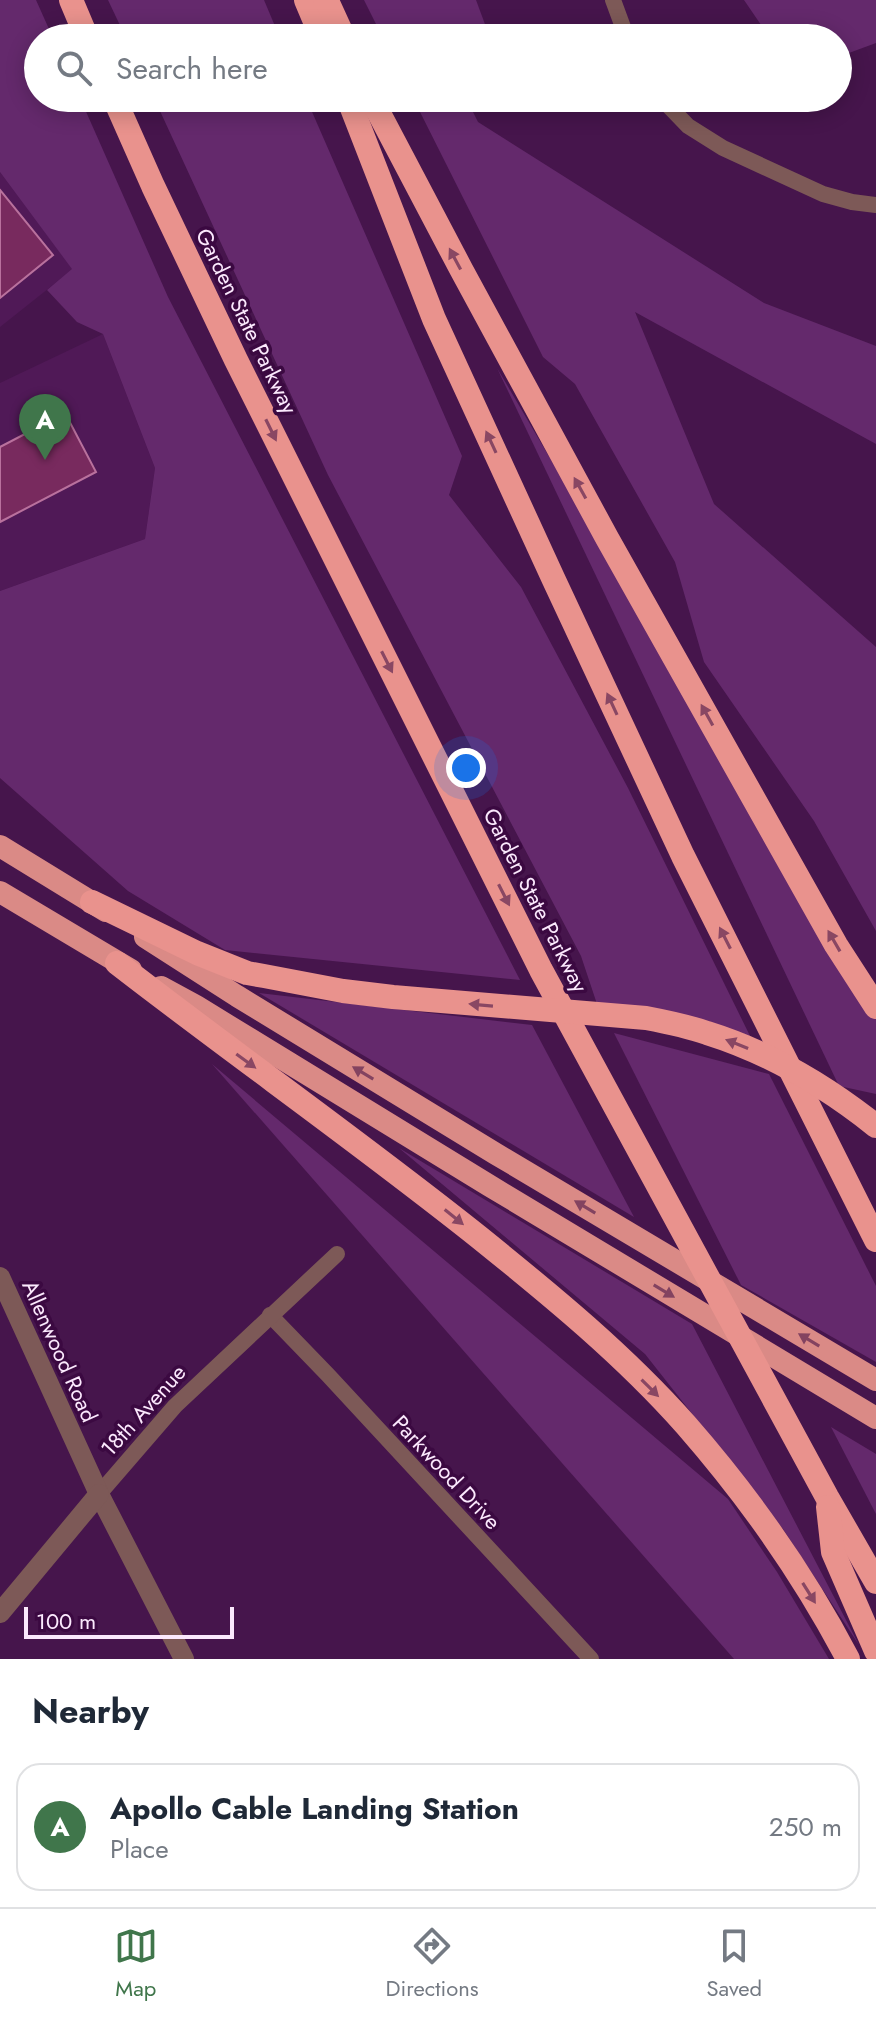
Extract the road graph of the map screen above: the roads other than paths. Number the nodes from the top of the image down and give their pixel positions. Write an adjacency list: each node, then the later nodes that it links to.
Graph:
1 (71, 0): 5 (highway)
2 (306, 0): 6 (highway)
3 (325, 0): 7 (highway)
4 (613, 0): 8 (street)
5 (81, 24)
6 (316, 24)
7 (338, 24)
8 (622, 24)
9 (120, 112): 27 (highway, Garden State Parkway, one-way to 27)
10 (354, 112): 20 (highway, one-way to 10)
11 (378, 112): 18 (highway, one-way to 11)
12 (674, 112): 13 (street)
13 (876, 205)
14 (0, 846): 16 (highway)
15 (0, 892): 17 (highway)
16 (92, 902): 19 (highway, one-way to 16); 24 (highway, one-way to 16)
17 (117, 963): 25 (highway, one-way to 25); 33 (highway, one-way to 33)
18 (876, 1007)
19 (876, 1126)
20 (876, 1240)
21 (337, 1254): 23 (street, 18th Avenue)
22 (0, 1277): 26 (street, Allenwood Road)
23 (270, 1315): 26 (street, 18th Avenue); 32 (street, Parkwood Drive)
24 (876, 1380)
25 (876, 1418)
26 (99, 1494): 29 (street, 18th Avenue); 31 (street, Allenwood Road)
27 (827, 1497): 28 (highway, Garden State Parkway); 30 (highway)
28 (876, 1582)
29 (0, 1613)
30 (876, 1651)
31 (184, 1659)
32 (591, 1659)
33 (848, 1659)

